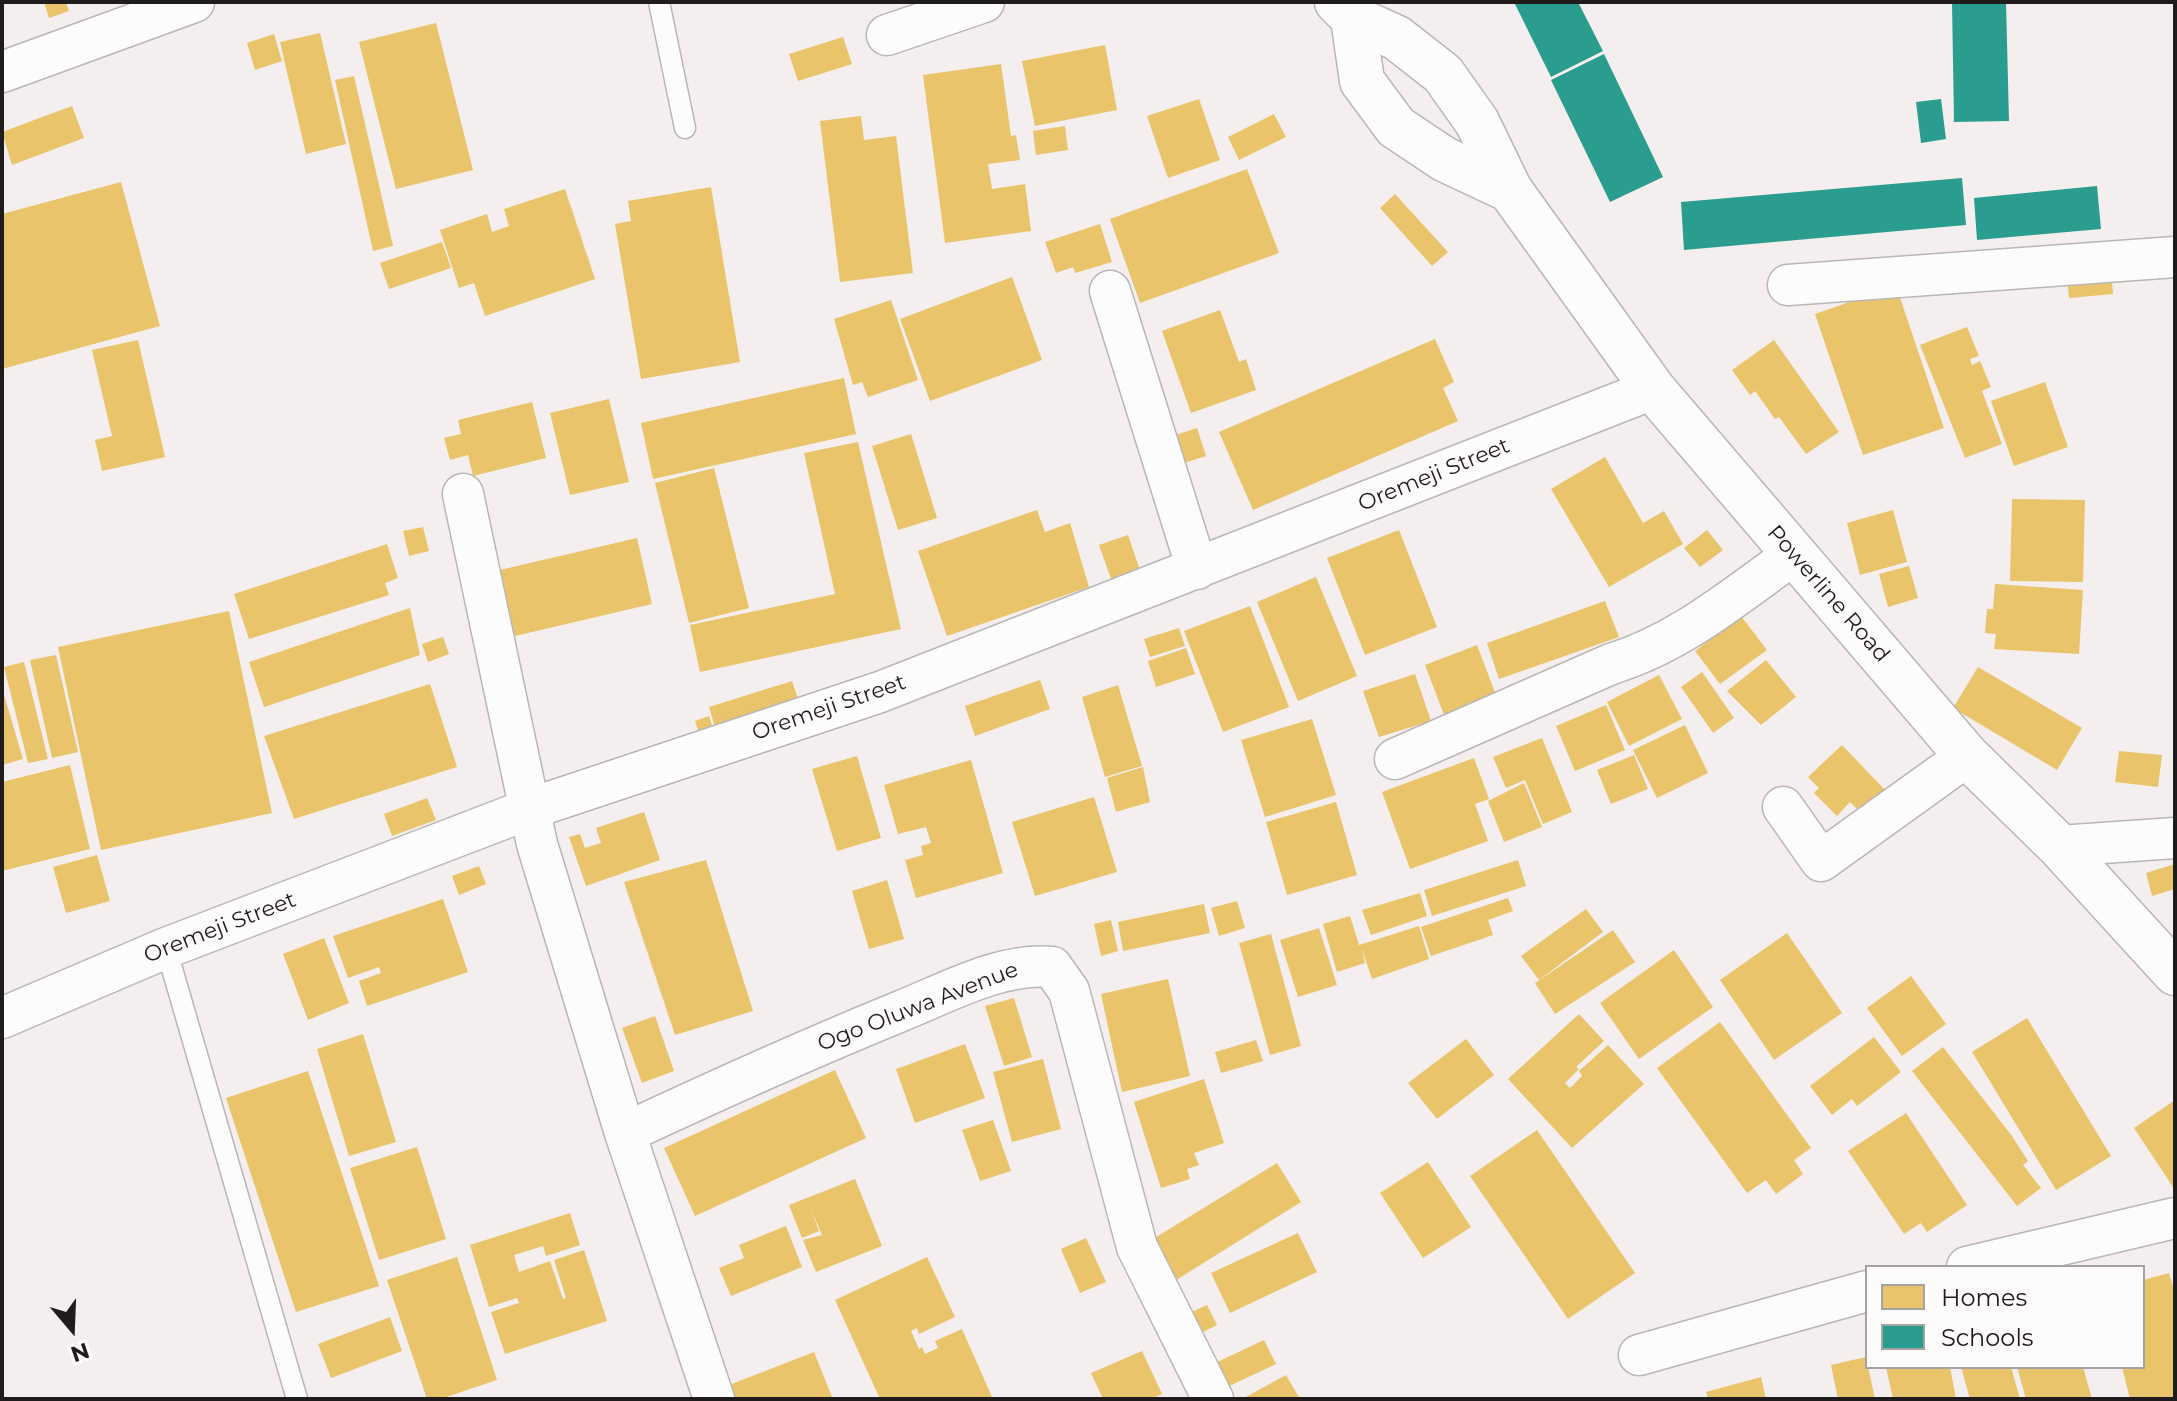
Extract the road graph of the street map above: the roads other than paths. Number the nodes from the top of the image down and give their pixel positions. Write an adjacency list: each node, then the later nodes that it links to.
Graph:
1 (194, 2): 6 (street)
2 (659, 2): 7 (lane)
3 (984, 2): 5 (street)
4 (1345, 10): 8 (street, Powerline Road); 8 (street, Powerline Road)
5 (887, 35)
6 (2, 72)
7 (685, 128)
8 (1510, 190): 12 (street, Powerline Road)
9 (2175, 257): 10 (street)
10 (1788, 285)
11 (1110, 291): 15 (street)
12 (1653, 389): 14 (street, Powerline Road); 15 (street, Oremeji Street)
13 (463, 494): 19 (street)
14 (1793, 555): 16 (street, Powerline Road); 17 (street)
15 (1197, 569): 19 (street, Oremeji Street)
16 (1967, 756): 18 (street); 21 (street, Powerline Road)
17 (1395, 759)
18 (1783, 807)
19 (529, 809): 22 (street, Oremeji Street); 25 (street)
20 (2175, 838): 21 (street)
21 (2059, 846): 23 (street, Powerline Road)
22 (166, 948): 24 (street, Oremeji Street); 30 (lane)
23 (2175, 973)
24 (2, 1018)
25 (625, 1133): 31 (street); 32 (street, Ogo Oluwa Avenue)
26 (2175, 1218): 27 (street)
27 (1975, 1265)
28 (1865, 1292): 29 (street)
29 (1639, 1355)
30 (297, 1399)
31 (714, 1399)
32 (1213, 1399)

